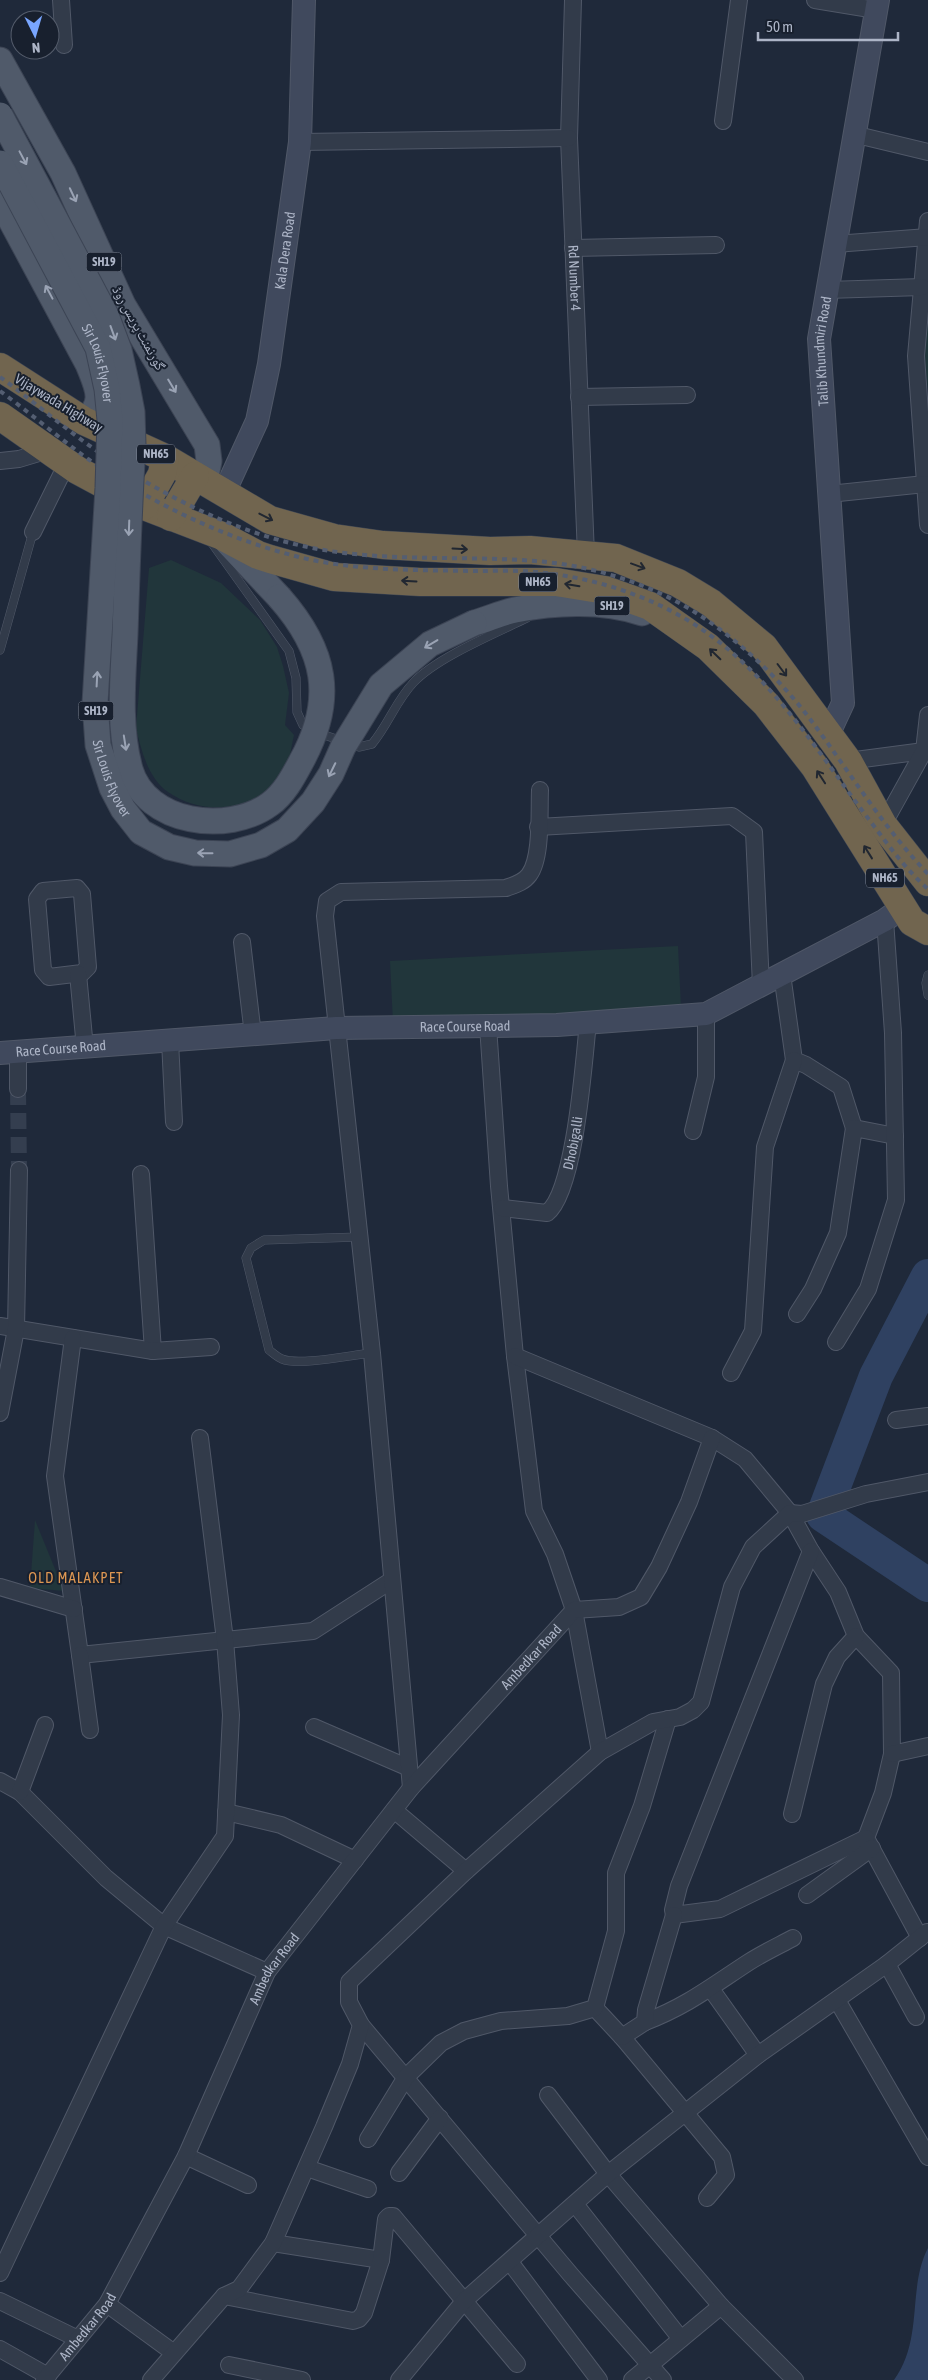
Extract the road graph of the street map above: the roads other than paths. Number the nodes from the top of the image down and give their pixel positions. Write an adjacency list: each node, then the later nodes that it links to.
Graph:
1 (61, 0): 7 (street)
2 (304, 0): 13 (street, Kala Dera Road)
3 (573, 0): 12 (street, Rd Number 4)
4 (738, 0): 10 (street)
5 (815, 0): 6 (street)
6 (877, 5): 11 (street, Talib Khundmiri Road)
7 (64, 45)
8 (0, 60): 23 (main road, گورنمنٹ پریس روڈ / SH19, one-way to 23)
9 (0, 115): 40 (main road, Sir Louis Flyover / SH19, one-way to 40, bridge)
10 (723, 121)
11 (853, 134): 14 (street); 18 (street, Talib Khundmiri Road)
12 (569, 138): 13 (street); 20 (street, Rd Number 4)
13 (300, 142): 33 (street, Kala Dera Road)
14 (928, 152)
15 (0, 163): 42 (main road, Sir Louis Flyover / SH19, one-way to 15, bridge)
16 (0, 200): 24 (main road, one-way to 16)
17 (927, 232): 18 (street); 21 (street)
18 (835, 244): 22 (street, Talib Khundmiri Road)
19 (716, 245): 20 (street)
20 (574, 248): 27 (street, Rd Number 4)
21 (922, 287): 22 (street); 34 (street)
22 (827, 290): 35 (street, Talib Khundmiri Road)
23 (119, 295): 24 (main road); 33 (main road, گورنمنٹ پریس روڈ / SH19, one-way to 33)
24 (62, 316): 29 (main road)
25 (0, 366): 29 (highway, Vijaywada Highway / NH65)
26 (687, 395): 27 (street)
27 (579, 397): 41 (street, Rd Number 4)
28 (0, 416): 30 (highway, NH65)
29 (84, 421): 31 (highway, Vijaywada Highway / NH65)
30 (58, 457): 32 (street); 36 (highway, NH65); 39 (street)
31 (165, 458): 33 (highway, Vijaywada Highway / NH65); 36 (highway)
32 (0, 461)
33 (208, 478): 37 (highway); 41 (highway, NH65, one-way to 41)
34 (925, 484): 35 (street); 38 (street)
35 (829, 494): 46 (street, Talib Khundmiri Road)
36 (144, 506): 37 (highway, NH65)
37 (171, 517): 40 (highway, NH65)
38 (928, 525)
39 (34, 532): 44 (lane)
40 (212, 532): 42 (lane); 43 (highway, NH65, one-way to 40)
41 (586, 554): 46 (highway, NH65, one-way to 46)
42 (552, 606): 43 (main road, SH19)
43 (671, 622): 53 (highway, NH65, one-way to 43)
44 (0, 650)
45 (928, 715): 47 (street)
46 (829, 733): 48 (highway, NH65)
47 (924, 751): 48 (street); 50 (street)
48 (848, 761): 50 (highway, NH65)
49 (540, 790): 51 (street)
50 (883, 825): 52 (highway, NH65)
51 (538, 827): 59 (street); 64 (street)
52 (928, 882)
53 (894, 913): 54 (highway, NH65); 57 (street, Race Course Road); 74 (street)
54 (928, 931)
55 (242, 942): 65 (street)
56 (78, 974): 56 (street); 67 (street)
57 (782, 974): 59 (street, Race Course Road); 69 (street)
58 (928, 975): 60 (lane)
59 (761, 986): 61 (street, Race Course Road)
60 (928, 995)
61 (706, 1014): 62 (street, Race Course Road); 73 (street)
62 (588, 1022): 63 (street, Race Course Road); 77 (street, Dhobigalli)
63 (488, 1026): 64 (street, Race Course Road); 77 (street)
64 (336, 1028): 65 (street, Race Course Road); 78 (street)
65 (253, 1035): 66 (street, Race Course Road)
66 (170, 1041): 67 (street, Race Course Road); 71 (street)
67 (85, 1048): 68 (street, Race Course Road)
68 (9, 1053): 70 (street)
69 (794, 1060): 72 (street); 87 (street)
70 (18, 1089)
71 (174, 1122)
72 (854, 1128): 74 (street); 79 (street)
73 (694, 1132)
74 (895, 1136): 82 (street)
75 (18, 1170): 80 (street)
76 (141, 1174): 84 (street)
77 (502, 1208): 86 (street)
78 (359, 1237): 85 (street); 85 (lane)
79 (797, 1314)
80 (8, 1327): 81 (street); 88 (street)
81 (73, 1338): 84 (street); 98 (street)
82 (836, 1342)
83 (211, 1347): 84 (street)
84 (153, 1351)
85 (372, 1353): 96 (street)
86 (515, 1356): 92 (street); 99 (street)
87 (731, 1373)
88 (0, 1413)
89 (928, 1416): 90 (street)
90 (896, 1420)
91 (200, 1438): 101 (street)
92 (712, 1438): 94 (street); 99 (street)
93 (928, 1482): 94 (street)
94 (796, 1514): 95 (street); 103 (street)
95 (811, 1551): 100 (street); 121 (street)
96 (392, 1580): 101 (street); 110 (street)
97 (0, 1587): 98 (street)
98 (74, 1609): 102 (street)
99 (574, 1610): 108 (street); 112 (street, Ambedkar Road)
100 (856, 1636): 109 (street); 116 (street)
101 (225, 1640): 102 (street); 115 (street)
102 (80, 1655): 106 (street)
103 (668, 1718): 108 (street); 129 (street)
104 (45, 1725): 113 (street)
105 (314, 1727): 110 (street)
106 (90, 1730)
107 (928, 1746): 109 (street)
108 (600, 1752): 119 (street)
109 (892, 1754): 117 (street)
110 (409, 1768): 112 (street)
111 (0, 1781): 113 (street)
112 (411, 1788): 114 (street, Ambedkar Road)
113 (20, 1792): 122 (street)
114 (394, 1810): 118 (street, Ambedkar Road); 119 (street)
115 (226, 1812): 118 (street); 122 (street)
116 (792, 1814)
117 (869, 1843): 120 (street); 121 (street); 123 (street)
118 (355, 1860): 126 (street, Ambedkar Road)
119 (466, 1871): 132 (street)
120 (807, 1895)
121 (674, 1915): 131 (street)
122 (164, 1926): 126 (street); 153 (street)
123 (924, 1934): 125 (street)
124 (793, 1938): 127 (street)
125 (887, 1964): 128 (street); 130 (street)
126 (267, 1972): 140 (street, Ambedkar Road)
127 (710, 1989): 131 (street); 134 (street)
128 (837, 2000): 134 (street); 141 (street)
129 (595, 2008): 133 (street); 135 (street)
130 (916, 2017)
131 (645, 2022): 133 (street)
132 (361, 2025): 135 (street); 142 (street)
133 (622, 2037): 137 (street)
134 (758, 2055): 137 (street)
135 (406, 2077): 138 (street); 139 (street)
136 (548, 2096): 144 (street)
137 (684, 2113): 144 (street); 147 (street)
138 (440, 2118): 143 (street); 149 (street)
139 (368, 2139)
140 (186, 2156): 145 (street); 157 (street, Ambedkar Road)
141 (928, 2157)
142 (307, 2168): 146 (street); 150 (street)
143 (399, 2173)
144 (608, 2174): 148 (street); 158 (street)
145 (248, 2185)
146 (368, 2189)
147 (707, 2198)
148 (575, 2204): 149 (street); 160 (street)
149 (539, 2236): 152 (street); 165 (street)
150 (273, 2243): 151 (street); 154 (street)
151 (381, 2260): 154 (street); 155 (street)
152 (510, 2262): 155 (street); 170 (street)
153 (0, 2273)
154 (224, 2296): 162 (street)
155 (465, 2300): 164 (street); 166 (street)
156 (0, 2301): 159 (street)
157 (108, 2304): 159 (street, Ambedkar Road); 162 (street)
158 (721, 2306): 160 (street); 173 (street)
159 (78, 2339): 167 (street, Ambedkar Road)
160 (682, 2339): 165 (street)
161 (0, 2349): 167 (street)
162 (174, 2353): 168 (street)
163 (229, 2364): 169 (street)
164 (517, 2364)
165 (650, 2366): 171 (street); 172 (street)
166 (407, 2377)
167 (46, 2378)
168 (151, 2380)
169 (302, 2380)
170 (599, 2380)
171 (632, 2380)
172 (663, 2380)
173 (796, 2380)

